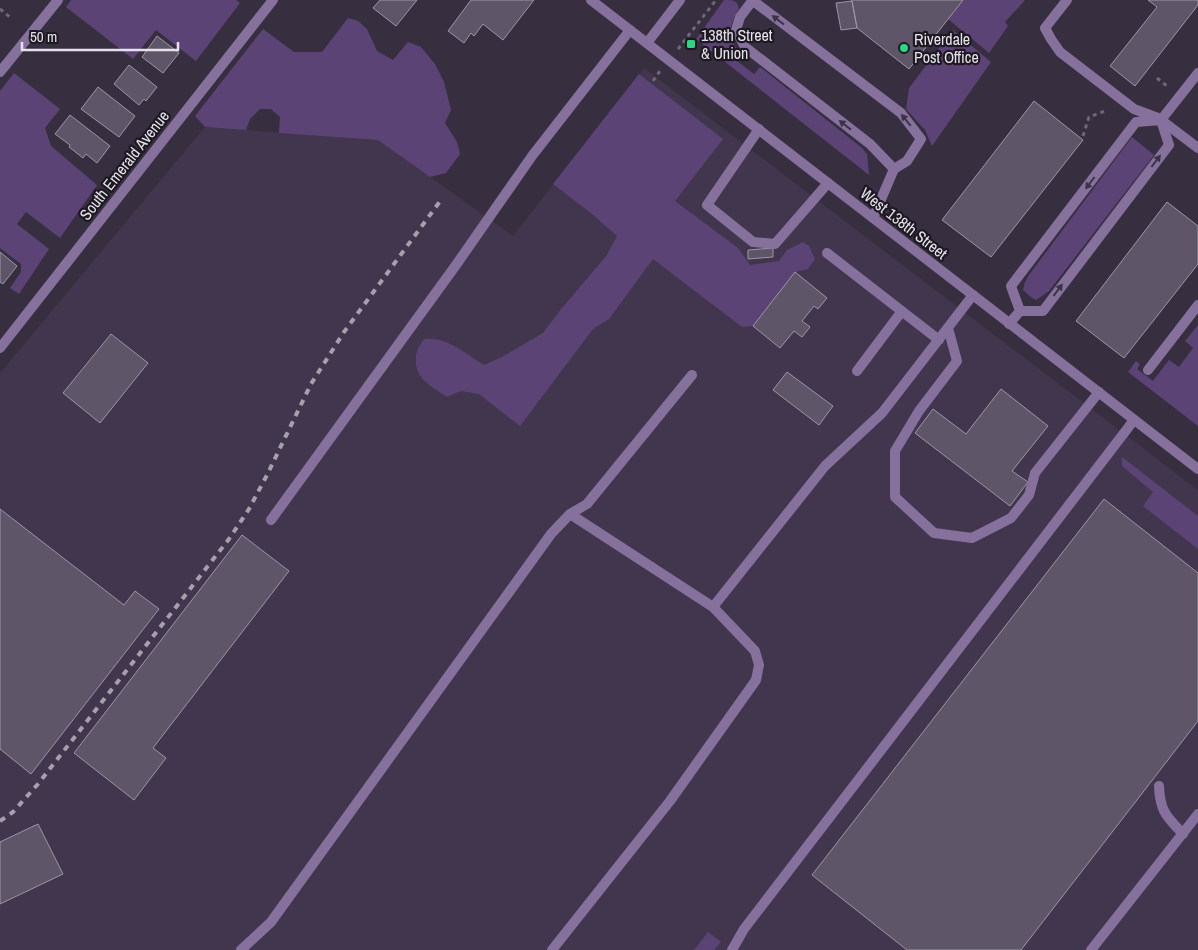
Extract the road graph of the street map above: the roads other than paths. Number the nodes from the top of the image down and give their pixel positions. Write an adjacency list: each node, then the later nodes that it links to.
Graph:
1 (58, 0): 9 (street)
2 (272, 0): 25 (street, South Emerald Avenue)
3 (592, 0): 7 (street, West 138th Street)
4 (680, 0): 8 (street)
5 (752, 0): 14 (street, one-way to 5); 14 (street, one-way to 5)
6 (1067, 0): 11 (street)
7 (630, 30): 8 (street, West 138th Street); 33 (street)
8 (647, 43): 12 (street, West 138th Street)
9 (0, 72)
10 (1198, 72): 11 (street)
11 (1161, 120): 13 (street); 21 (street, one-way to 11); 21 (street, one-way to 21)
12 (758, 129): 15 (street, West 138th Street); 15 (street)
13 (1198, 148)
14 (894, 169): 16 (street)
15 (828, 183): 16 (street, West 138th Street)
16 (873, 218): 18 (street, West 138th Street)
17 (827, 253): 20 (street)
18 (973, 295): 22 (street, West 138th Street); 23 (street)
19 (1198, 305): 26 (street)
20 (902, 311): 24 (street); 27 (street)
21 (1020, 311): 22 (street)
22 (1010, 324): 29 (street, West 138th Street)
23 (948, 328): 24 (street); 29 (street)
24 (939, 340): 34 (street)
25 (0, 348)
26 (1148, 370)
27 (857, 371)
28 (692, 375): 32 (street)
29 (1099, 392): 30 (street, West 138th Street)
30 (1134, 420): 31 (street, West 138th Street); 40 (street)
31 (1198, 469)
32 (570, 514): 34 (street); 38 (street)
33 (271, 520)
34 (713, 607): 39 (street)
35 (1159, 786): 37 (street)
36 (1198, 814): 37 (street)
37 (1182, 834): 41 (street)
38 (241, 950)
39 (552, 950)
40 (732, 950)
41 (1091, 950)

